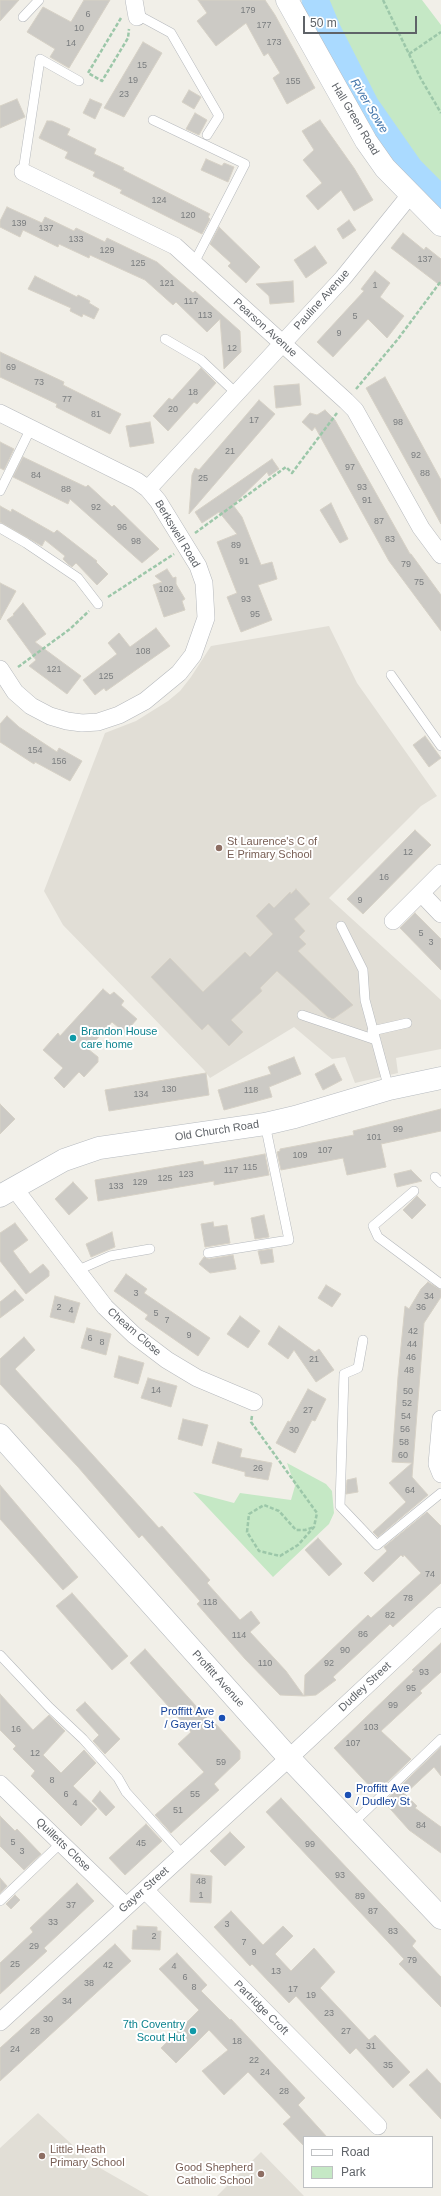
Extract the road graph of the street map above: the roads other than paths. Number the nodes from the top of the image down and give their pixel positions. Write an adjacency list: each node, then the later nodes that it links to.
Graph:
1 (39, 0): 4 (lane)
2 (287, 0): 9 (main road, Hall Green Road)
3 (136, 9): 7 (lane)
4 (23, 17)
5 (79, 81): 8 (lane)
6 (153, 120): 11 (lane)
7 (207, 135)
8 (23, 172): 11 (street, Pearson Avenue)
9 (410, 195): 10 (main road, Hall Green Road); 13 (street, Pauline Avenue)
10 (441, 225)
11 (194, 264): 13 (street, Pearson Avenue)
12 (165, 339): 14 (lane)
13 (283, 344): 14 (street, Pauline Avenue); 20 (street, Pearson Avenue)
14 (237, 394): 17 (street, Pauline Avenue)
15 (0, 413): 16 (street, Berkswell Road)
16 (31, 428): 17 (street, Berkswell Road); 18 (lane)
17 (148, 489): 22 (street, Berkswell Road)
18 (0, 491)
19 (0, 528): 21 (lane)
20 (441, 555)
21 (98, 604)
22 (3, 672)
23 (391, 675): 24 (lane)
24 (441, 746)
25 (441, 873): 26 (street)
26 (420, 893): 27 (street); 28 (street)
27 (441, 914)
28 (393, 921)
29 (341, 926): 32 (lane)
30 (302, 1015): 33 (lane)
31 (407, 1023): 32 (lane)
32 (372, 1031): 33 (lane)
33 (376, 1040): 35 (lane)
34 (441, 1078): 35 (main road, Old Church Road)
35 (390, 1089): 36 (main road, Old Church Road)
36 (265, 1124): 37 (main road, Old Church Road); 40 (lane)
37 (5, 1190): 41 (street, Cheam Close)
38 (414, 1191): 42 (lane)
39 (150, 1250): 41 (lane)
40 (208, 1253)
41 (76, 1271): 44 (street, Cheam Close)
42 (441, 1284)
43 (363, 1340): 48 (lane)
44 (254, 1402)
45 (441, 1419): 47 (street)
46 (0, 1436): 52 (main road, Proffitt Avenue)
47 (441, 1474)
48 (441, 1493)
49 (441, 1616): 52 (street, Dudley Street)
50 (0, 1655): 56 (lane)
51 (441, 1740): 54 (lane)
52 (289, 1758): 54 (main road, Proffitt Avenue); 56 (street, Gayer Street)
53 (0, 1784): 55 (street, Quilletts Close)
54 (352, 1824): 60 (main road, Proffitt Avenue)
55 (61, 1843): 58 (lane); 59 (street, Quilletts Close)
56 (183, 1855): 57 (street, Gayer Street)
57 (145, 1890): 59 (street, Gayer Street); 62 (street, Partridge Croft)
58 (0, 1901)
59 (126, 1906): 61 (street, Gayer Street)
60 (441, 1918)
61 (0, 2022)
62 (378, 2126)

